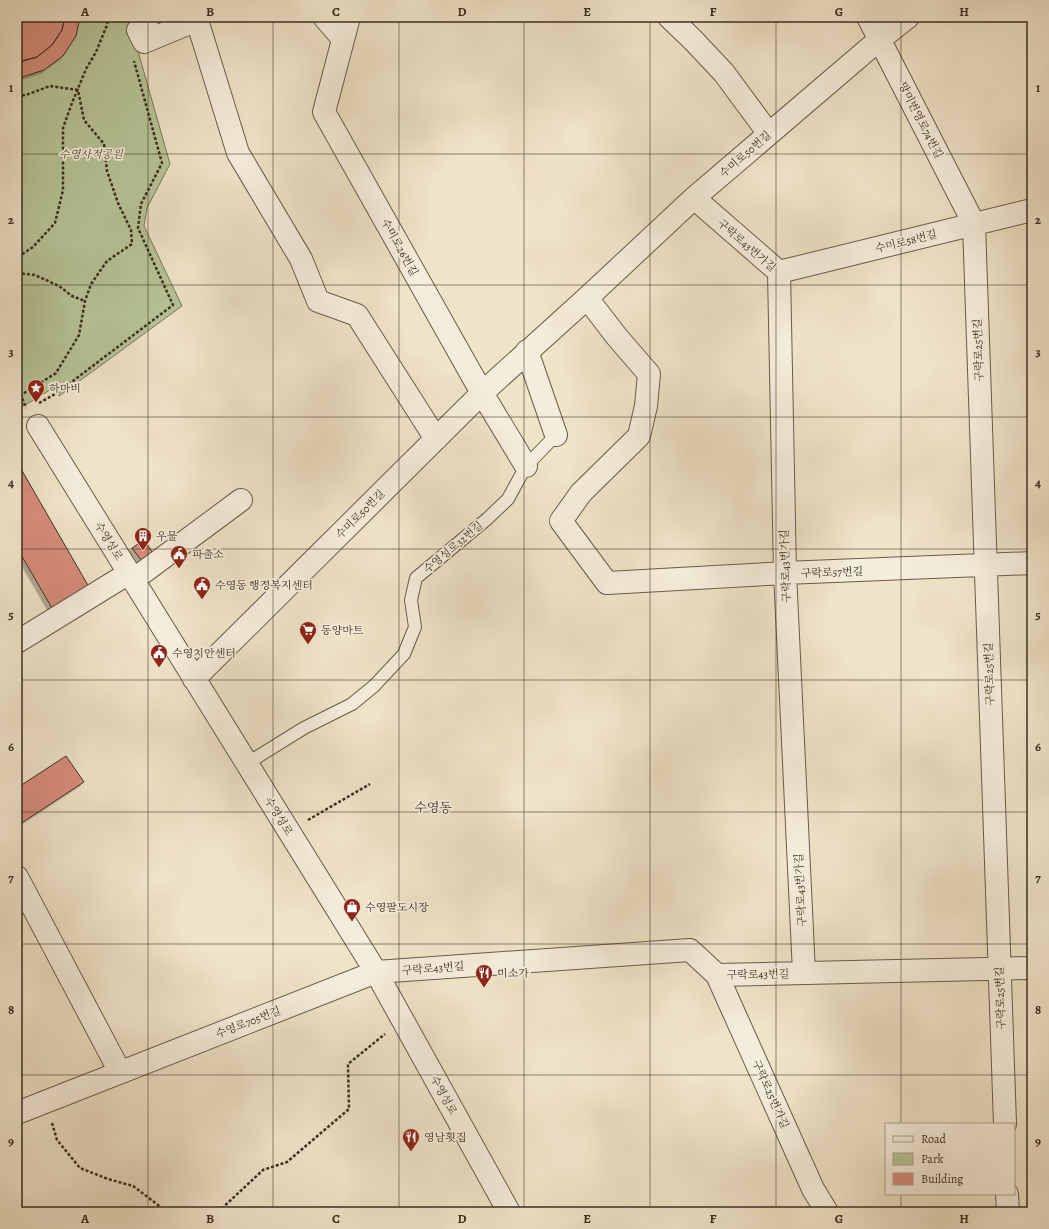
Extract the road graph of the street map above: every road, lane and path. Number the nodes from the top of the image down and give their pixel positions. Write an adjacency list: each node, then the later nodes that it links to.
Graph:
1 (108, 17): 11 (path)
2 (149, 17): 30 (street)
3 (324, 17): 8 (street)
4 (349, 17): 8 (street, 수미로26번길)
5 (669, 17): 13 (street)
6 (868, 17): 9 (street, 망미번영로74번길)
7 (908, 17): 9 (street, 수미로50번길)
8 (343, 39): 26 (street, 수미로26번길)
9 (880, 39): 13 (street, 수미로50번길); 16 (street, 망미번영로74번길)
10 (132, 54): 28 (path)
11 (78, 90): 12 (path); 18 (path); 23 (path)
12 (17, 96)
13 (769, 134): 14 (street, 수미로50번길)
14 (694, 198): 20 (street, 구락로43번가길); 22 (street, 수미로50번길)
15 (1032, 210): 16 (street, 수미로58번길)
16 (974, 224): 20 (street, 수미로58번길); 34 (street, 구락로25번길)
17 (17, 248): 18 (path)
18 (18, 257): 19 (path)
19 (17, 261)
20 (779, 272): 35 (street, 구락로43번가길)
21 (17, 273): 23 (path)
22 (587, 298): 24 (street, 수미로50번길); 35 (street, 구락로57번길)
23 (85, 301): 27 (path)
24 (528, 351): 26 (street, 수미로50번길); 29 (street)
25 (17, 392): 27 (path)
26 (482, 393): 30 (street, 수미로50번길); 31 (street, 수미로26번길)
27 (21, 395): 28 (path)
28 (33, 418): 36 (street, 수영성로)
29 (556, 435): 31 (lane, 수영성로32번길)
30 (436, 439): 38 (street, 수미로50번길)
31 (526, 466): 39 (lane, 수영성로32번길)
32 (241, 500): 36 (street)
33 (1032, 563): 34 (street, 구락로57번길)
34 (985, 566): 35 (street, 구락로57번길); 43 (street, 구락로25번길)
35 (784, 573): 46 (street, 구락로43번가길)
36 (131, 577): 37 (street); 38 (street, 수영성로)
37 (17, 642)
38 (194, 679): 39 (street, 수영성로)
39 (246, 764): 41 (street, 수영성로)
40 (370, 784): 41 (path)
41 (289, 832): 45 (street, 수영성로)
42 (17, 877): 49 (street)
43 (999, 968): 44 (street, 구락로43번길); 46 (street, 구락로43번길); 52 (street, 구락로25번길)
44 (1032, 968)
45 (376, 972): 47 (street, 구락로43번길); 48 (street, 수영성로); 49 (street, 수영로705번길)
46 (804, 973): 47 (street, 구락로43번길)
47 (717, 975): 59 (street, 구락로25번가길)
48 (402, 1019): 57 (path); 58 (street, 수영성로)
49 (120, 1072): 50 (street, 수영로705번길)
50 (47, 1101): 51 (street, 수영로705번길); 54 (path)
51 (17, 1113)
52 (1005, 1123)
53 (1007, 1195): 60 (street)
54 (162, 1208): 55 (path); 56 (path)
55 (160, 1212)
56 (168, 1212)
57 (218, 1212)
58 (509, 1212)
59 (827, 1212)
60 (1008, 1212)

